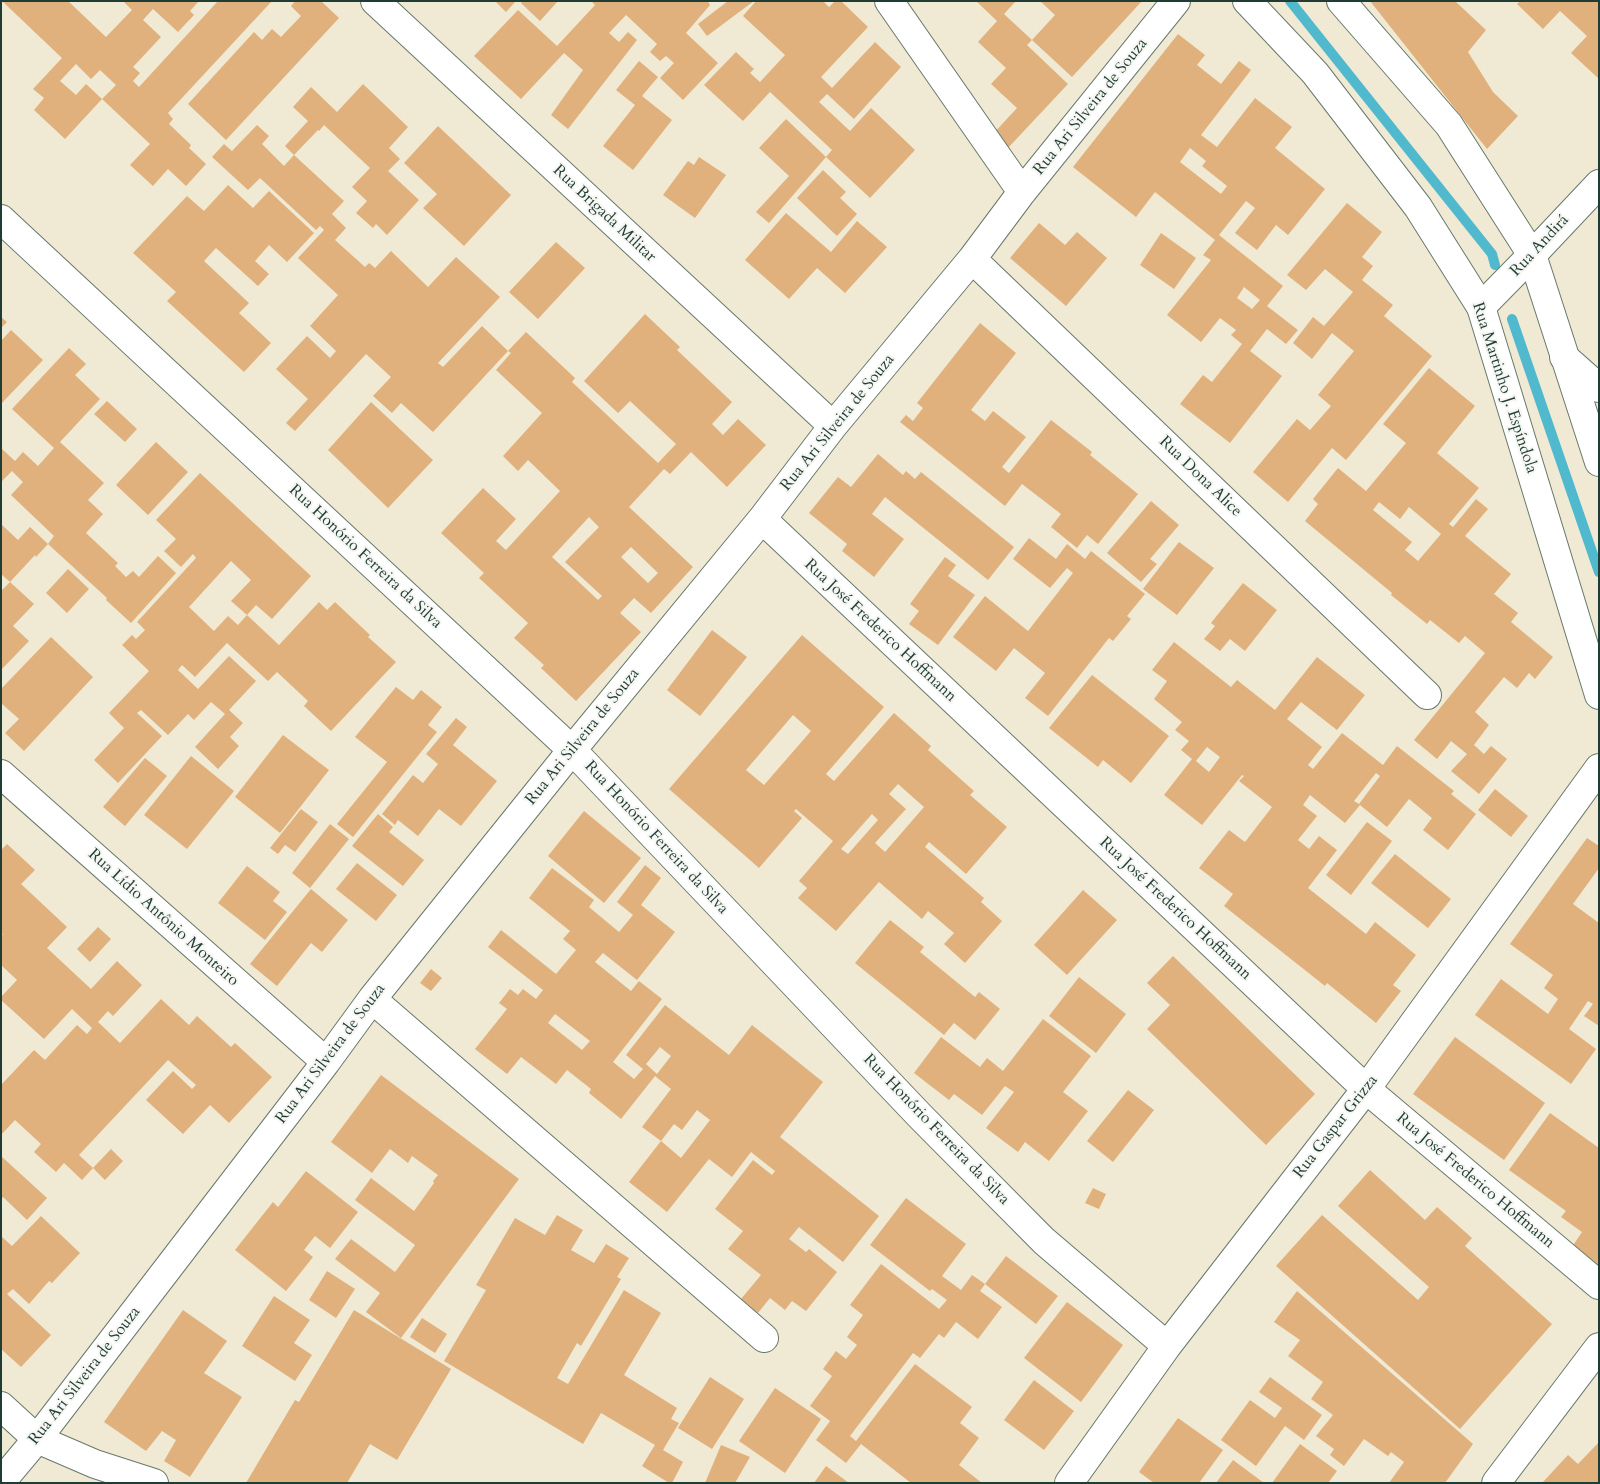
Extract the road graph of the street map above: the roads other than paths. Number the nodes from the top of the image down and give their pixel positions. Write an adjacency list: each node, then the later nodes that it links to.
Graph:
1 (375, 1): 14 (street, Rua Brigada Militar)
2 (889, 1): 7 (street)
3 (1176, 1): 7 (street, Rua Ari Silveira de Souza)
4 (1247, 1): 11 (street, Rua Martinho J. Espíndola)
5 (1341, 1): 9 (street)
6 (1599, 184): 9 (street, Rua Andirá)
7 (1022, 192): 10 (street, Rua Ari Silveira de Souza)
8 (1, 219): 19 (street, Rua Honório Ferreira da Silva)
9 (1532, 255): 11 (street, Rua Andirá); 12 (street)
10 (972, 259): 14 (street, Rua Ari Silveira de Souza); 17 (street, Rua Dona Alice)
11 (1481, 307): 18 (street, Rua Martinho J. Espíndola)
12 (1564, 357): 13 (street); 15 (street)
13 (1599, 388)
14 (834, 426): 16 (street, Rua Ari Silveira de Souza)
15 (1599, 462)
16 (762, 520): 19 (street, Rua Ari Silveira de Souza); 24 (street, Rua José Frederico Hoffmann)
17 (1427, 694)
18 (1599, 695)
19 (572, 750): 22 (street, Rua Ari Silveira de Souza); 27 (street, Rua Honório Ferreira da Silva)
20 (1599, 768): 24 (street, Rua Gaspar Grizza)
21 (1, 774): 23 (street, Rua Lídio Antônio Monteiro)
22 (372, 999): 23 (street, Rua Ari Silveira de Souza); 26 (street)
23 (326, 1062): 30 (street, Rua Ari Silveira de Souza)
24 (1366, 1089): 25 (street, Rua José Frederico Hoffmann); 27 (street, Rua Gaspar Grizza)
25 (1599, 1285)
26 (764, 1338)
27 (1167, 1346): 33 (street, Rua Gaspar Grizza)
28 (1599, 1347): 34 (street)
29 (1, 1406): 30 (street)
30 (37, 1439): 31 (street, Rua Ari Silveira de Souza); 32 (street)
31 (1, 1482)
32 (154, 1483)
33 (1069, 1483)
34 (1496, 1483)

